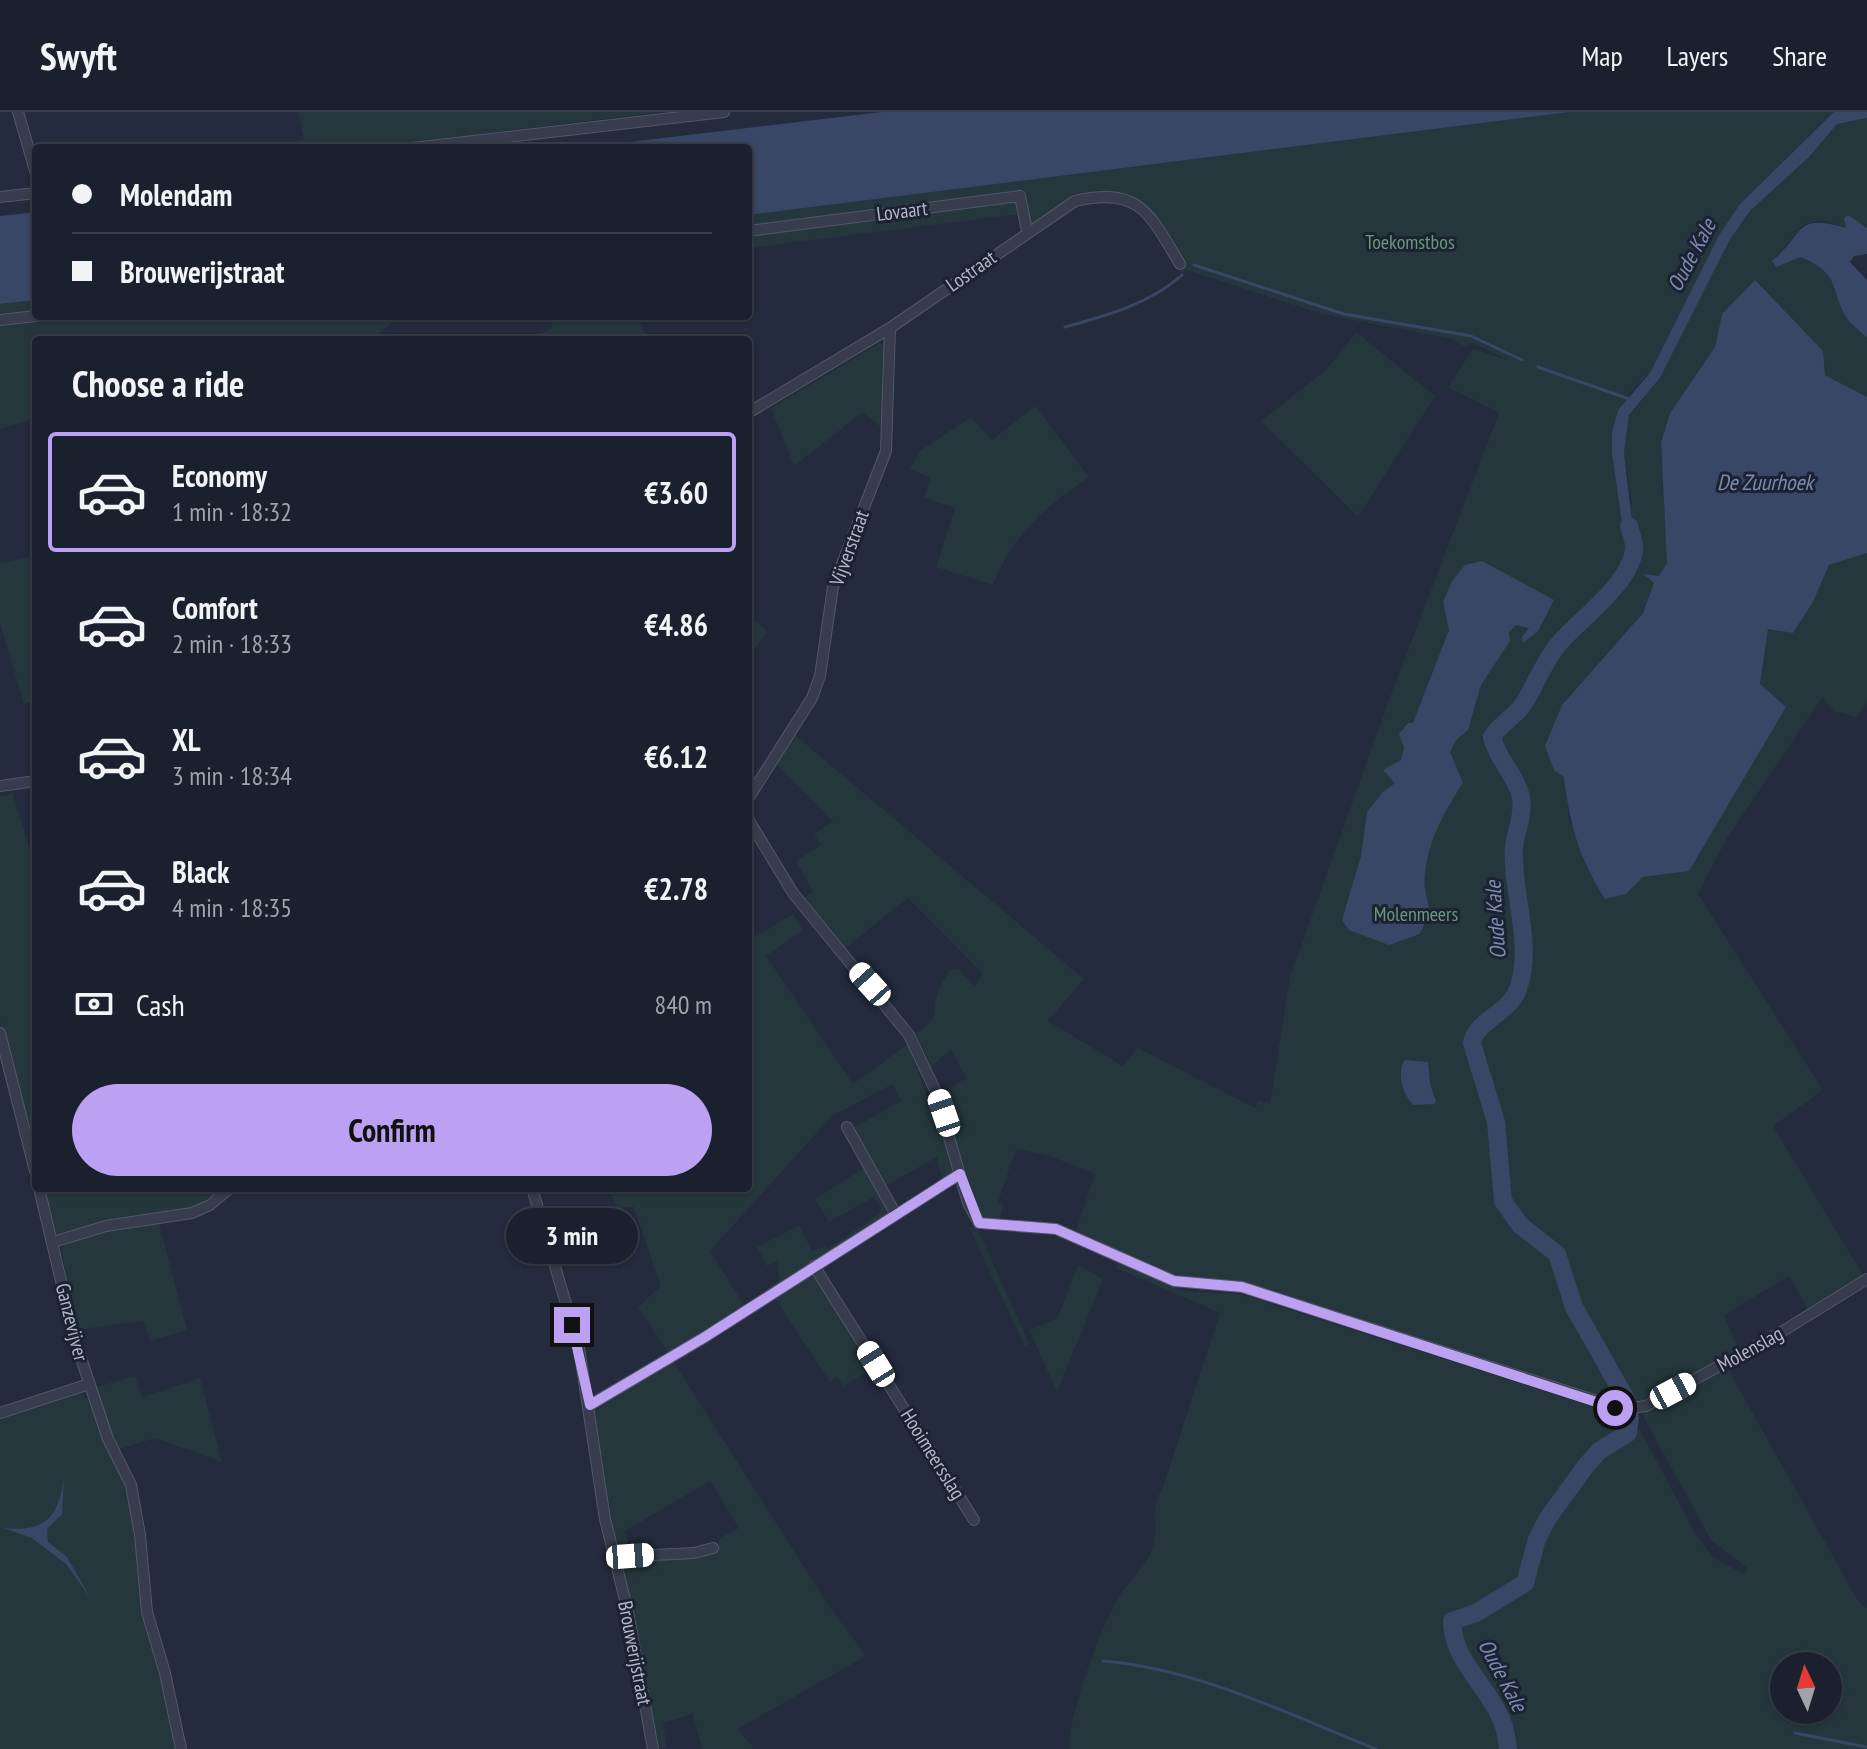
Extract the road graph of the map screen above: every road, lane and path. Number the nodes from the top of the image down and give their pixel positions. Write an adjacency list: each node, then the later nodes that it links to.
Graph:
1 (18, 112): 4 (street)
2 (724, 112): 3 (street)
3 (447, 144)
4 (32, 160)
5 (32, 193): 6 (street)
6 (0, 197)
7 (752, 230): 8 (street, Lovaart)
8 (1027, 231): 9 (street, Lostraat); 12 (street, Lostraat)
9 (1180, 264)
10 (32, 316): 11 (street)
11 (0, 320)
12 (890, 328): 13 (street, Lostraat); 16 (street, Vijverstraat)
13 (752, 411)
14 (32, 782): 15 (street)
15 (0, 786)
16 (752, 793)
17 (752, 826): 21 (street)
18 (0, 1033): 20 (street)
19 (847, 1127): 25 (street)
20 (32, 1159)
21 (960, 1174): 25 (street); 28 (street, Molenslag)
22 (40, 1192): 26 (street, Ganzevijver)
23 (225, 1192): 26 (street)
24 (533, 1192): 30 (street, Brouwerijstraat)
25 (895, 1213): 27 (street)
26 (53, 1242): 29 (street, Ganzevijver)
27 (814, 1266): 30 (street); 32 (street, Hooimeersslag)
28 (1867, 1279)
29 (89, 1384): 31 (street); 35 (street, Ganzevijver)
30 (590, 1405): 34 (street, Brouwerijstraat)
31 (0, 1413)
32 (974, 1520)
33 (713, 1548): 34 (street)
34 (614, 1557): 36 (street, Brouwerijstraat)
35 (181, 1749)
36 (653, 1749)

